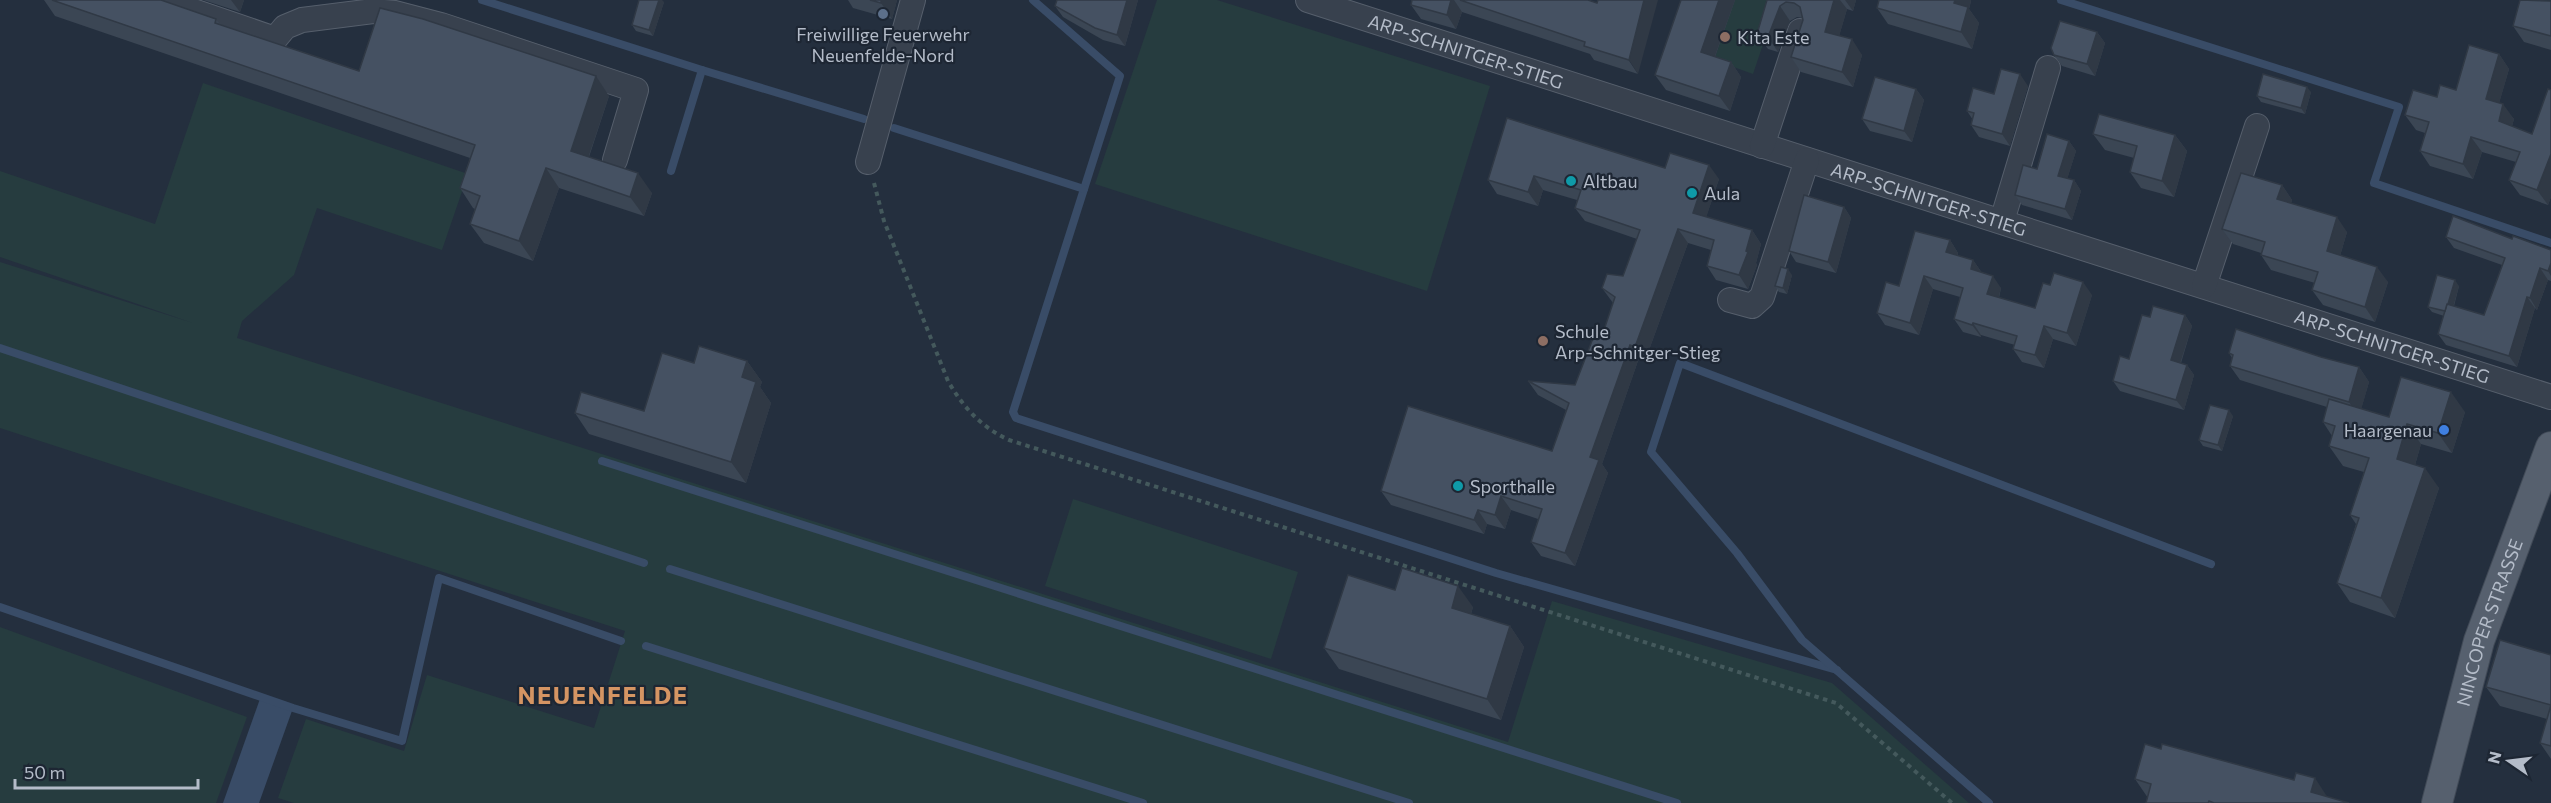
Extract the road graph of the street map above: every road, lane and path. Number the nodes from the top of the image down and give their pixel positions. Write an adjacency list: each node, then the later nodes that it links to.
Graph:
1 (161, 0): 8 (street)
2 (913, 0): 10 (street)
3 (1308, 0): 7 (street, ARP-SCHNITGER-STIEG)
4 (1800, 31): 7 (street)
5 (2048, 68): 11 (street)
6 (2257, 126): 12 (street)
7 (1762, 146): 9 (street, ARP-SCHNITGER-STIEG)
8 (615, 160)
9 (1807, 160): 11 (street, ARP-SCHNITGER-STIEG); 13 (street)
10 (868, 162): 16 (path)
11 (2002, 221): 12 (street, ARP-SCHNITGER-STIEG)
12 (2204, 286): 14 (street, ARP-SCHNITGER-STIEG)
13 (1730, 300)
14 (2551, 397)
15 (2551, 447): 17 (main road, NINCOPER STRASSE)
16 (1952, 803)
17 (2437, 803)

